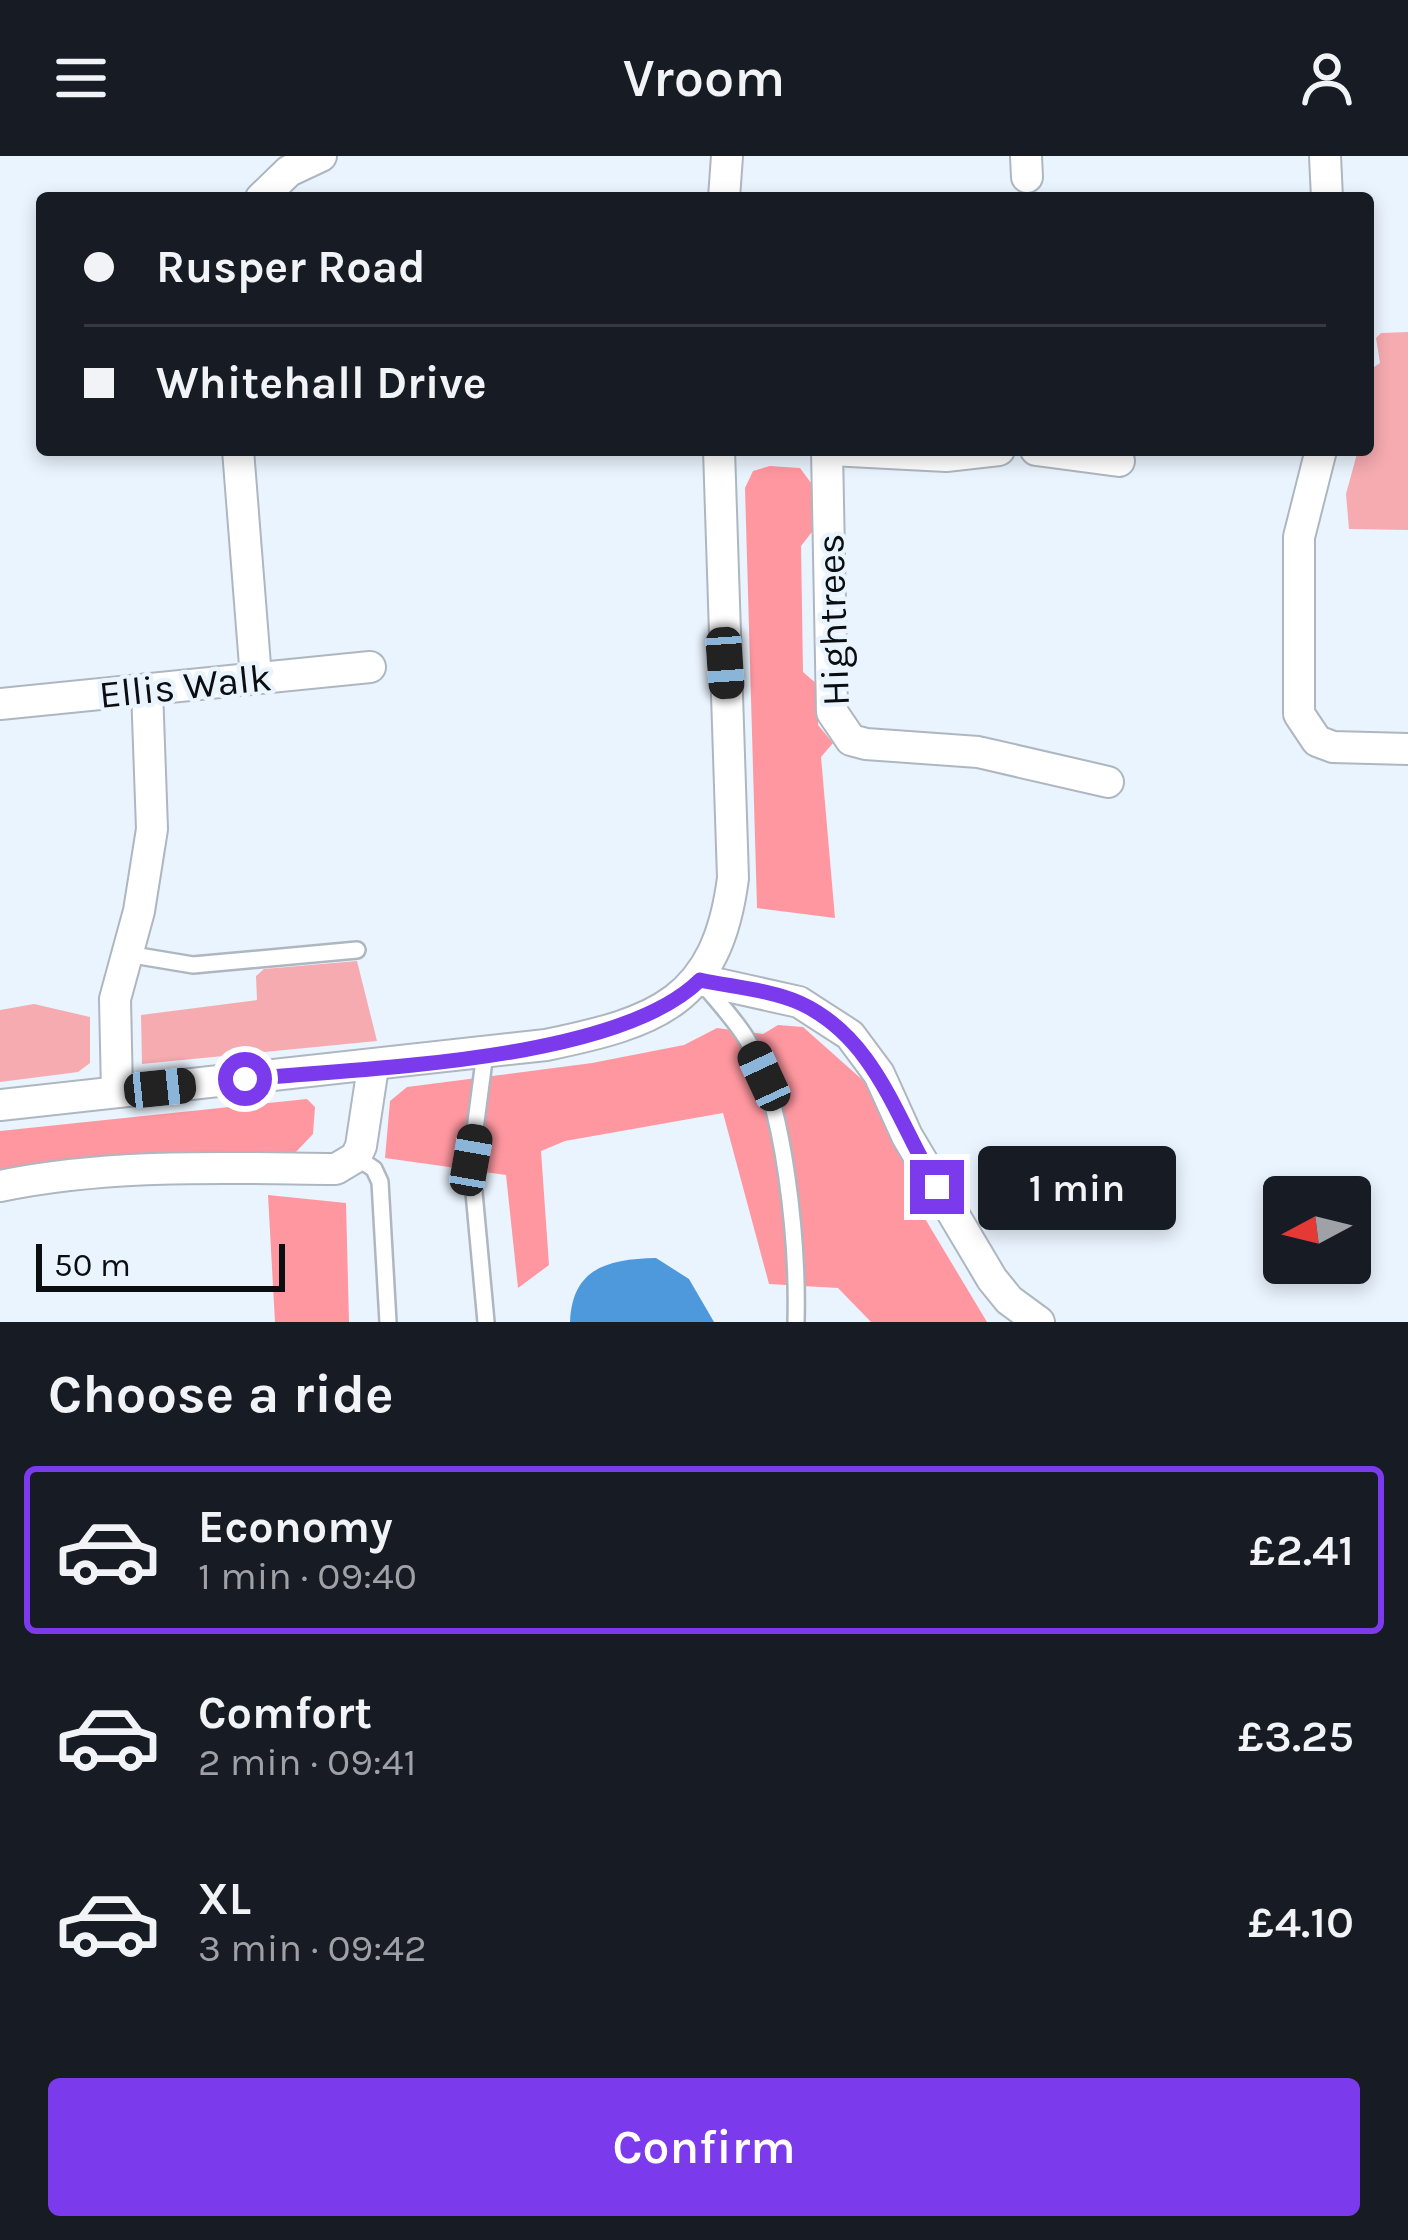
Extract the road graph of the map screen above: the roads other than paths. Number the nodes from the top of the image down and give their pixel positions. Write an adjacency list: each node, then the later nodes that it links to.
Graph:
1 (321, 156): 4 (street)
2 (727, 156): 5 (street)
3 (1324, 156): 6 (street)
4 (267, 192)
5 (724, 192)
6 (1327, 192)
7 (238, 456): 14 (street)
8 (719, 456): 21 (street)
9 (829, 456): 18 (street, Hightrees)
10 (1081, 456): 12 (street)
11 (1319, 456): 17 (street)
12 (1119, 461)
13 (370, 667): 14 (street, Ellis Walk)
14 (256, 678): 15 (street, Ellis Walk)
15 (146, 688): 16 (street, Ellis Walk); 20 (street)
16 (0, 704)
17 (1408, 748)
18 (1108, 782)
19 (357, 950): 20 (lane)
20 (127, 954): 24 (street)
21 (700, 980): 22 (street); 30 (lane); 31 (street)
22 (485, 1053): 23 (street); 29 (lane)
23 (374, 1067): 24 (street); 26 (street)
24 (117, 1091): 25 (street)
25 (0, 1105)
26 (356, 1157): 27 (street); 28 (lane)
27 (0, 1186)
28 (388, 1322)
29 (486, 1322)
30 (796, 1322)
31 (1039, 1322)

